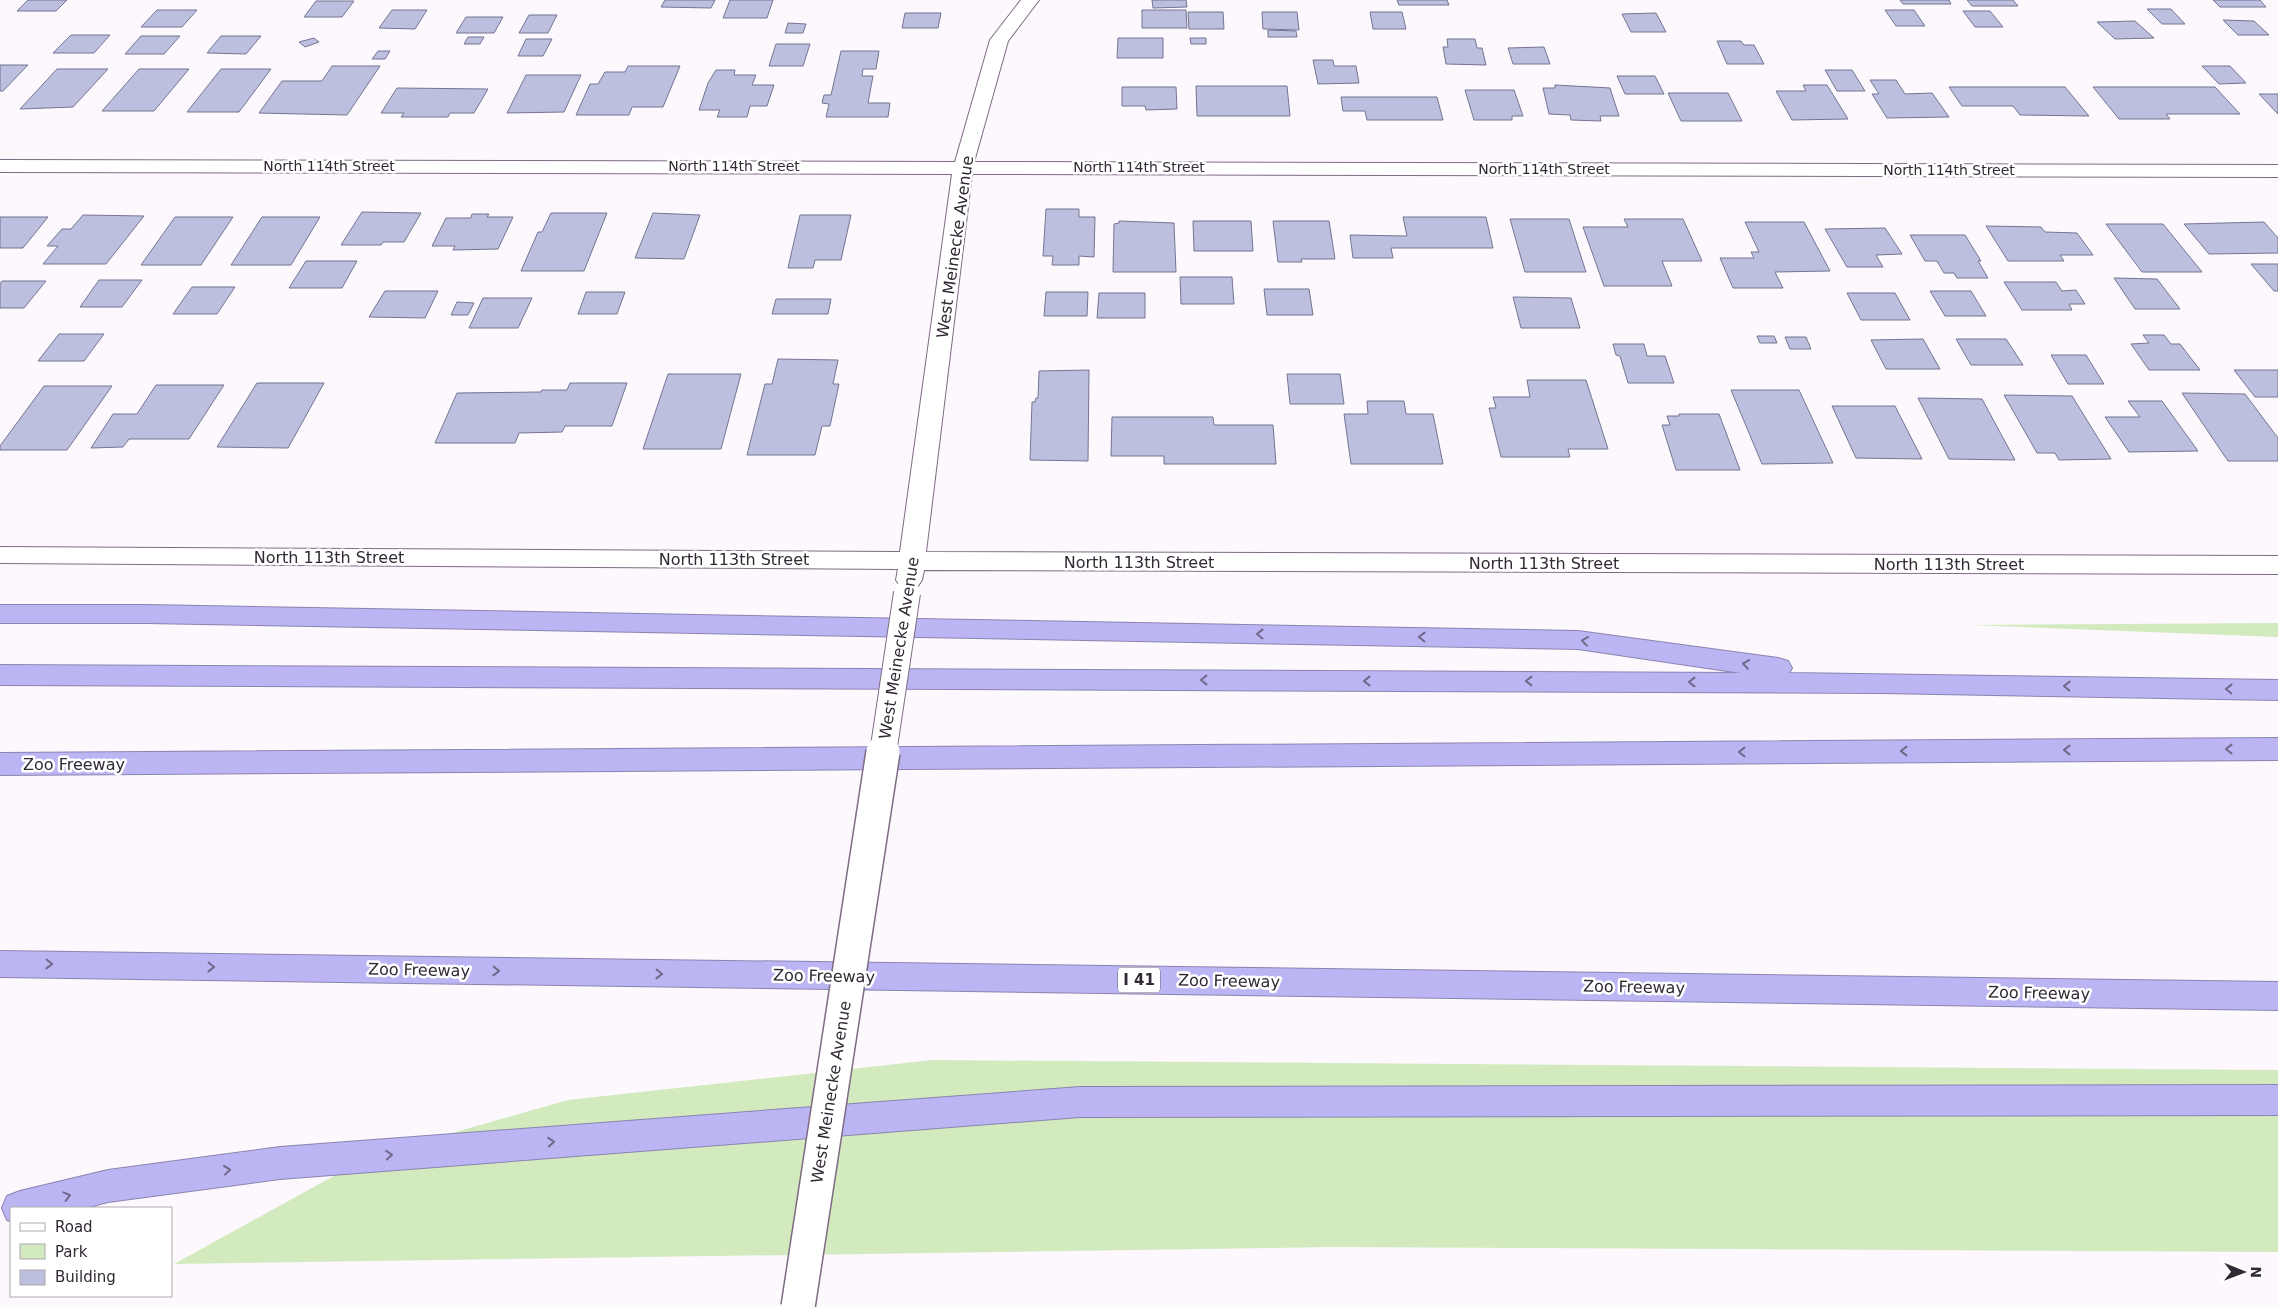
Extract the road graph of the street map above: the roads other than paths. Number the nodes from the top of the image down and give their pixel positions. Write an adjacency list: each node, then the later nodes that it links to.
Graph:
1 (1030, 0): 3 (street, West Meinecke Avenue)
2 (0, 166): 3 (street, North 114th Street)
3 (963, 167): 4 (street, North 114th Street); 6 (street, West Meinecke Avenue)
4 (2278, 171)
5 (0, 554): 6 (street, North 113th Street)
6 (912, 561): 7 (street, North 113th Street); 18 (street, West Meinecke Avenue, bridge)
7 (2278, 565)
8 (0, 614): 10 (highway, one-way to 8)
9 (0, 675): 10 (highway, one-way to 9)
10 (1881, 683): 11 (highway, one-way to 10)
11 (2278, 690)
12 (2278, 749): 13 (highway, Zoo Freeway, one-way to 13)
13 (0, 764)
14 (0, 964): 15 (highway, Zoo Freeway / I 41, one-way to 15)
15 (2278, 996)
16 (2278, 1100): 17 (highway, one-way to 16)
17 (24, 1207)
18 (798, 1307)

